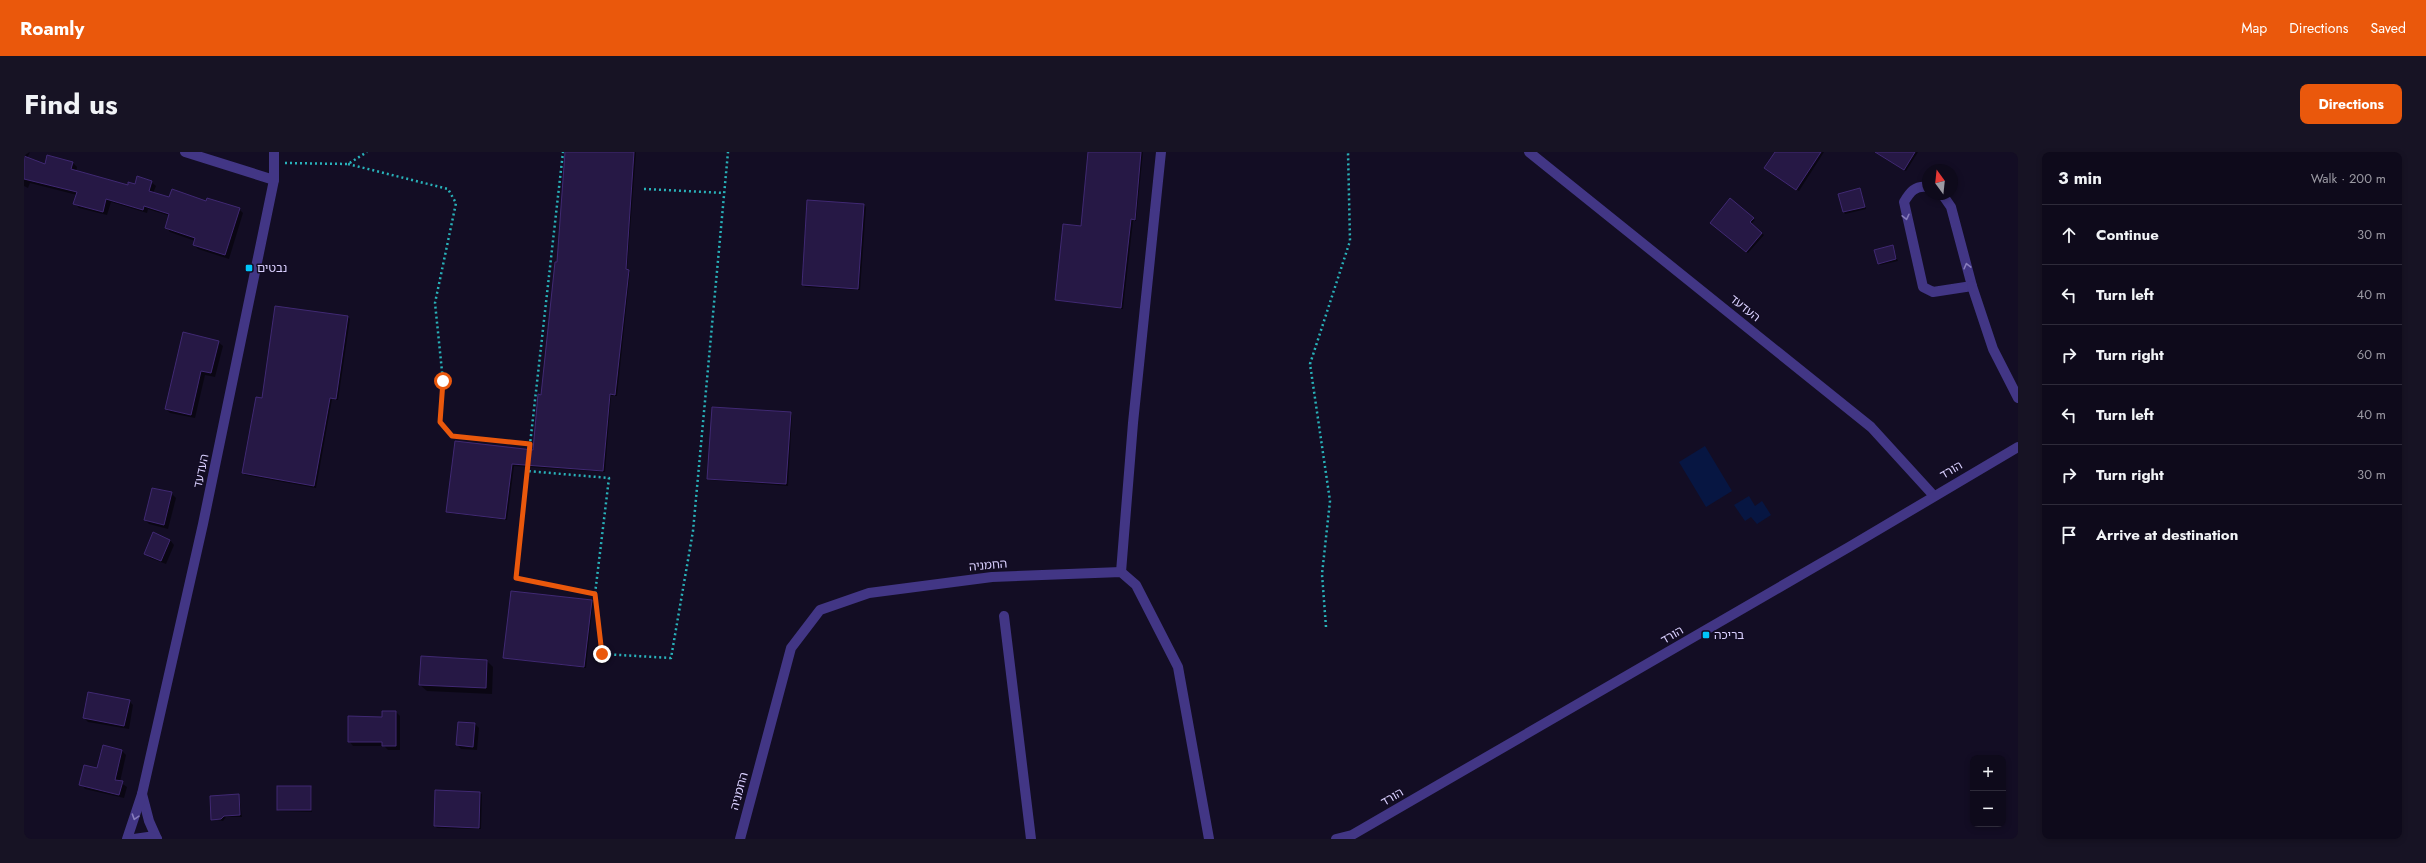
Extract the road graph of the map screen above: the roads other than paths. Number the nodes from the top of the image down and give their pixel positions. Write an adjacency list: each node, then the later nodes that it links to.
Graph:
1 (185, 152): 5 (street)
2 (274, 152): 5 (street, העדעד)
3 (1161, 152): 12 (street)
4 (1529, 152): 11 (street, העדעד)
5 (274, 180): 14 (street, העדעד)
6 (1922, 186): 8 (street, one-way to 8)
7 (1947, 200): 8 (street, one-way to 7)
8 (1972, 286): 9 (street)
9 (2018, 398)
10 (2018, 447): 11 (street, הורד)
11 (1934, 496): 21 (street, הורד)
12 (1121, 572): 18 (street, החמניה); 20 (street)
13 (1004, 616): 19 (street)
14 (142, 794): 15 (street, העדעד, one-way to 15); 17 (street, העדעד)
15 (127, 839)
16 (134, 839): 17 (street)
17 (157, 839)
18 (740, 839)
19 (1031, 839)
20 (1209, 839)
21 (1336, 839)

